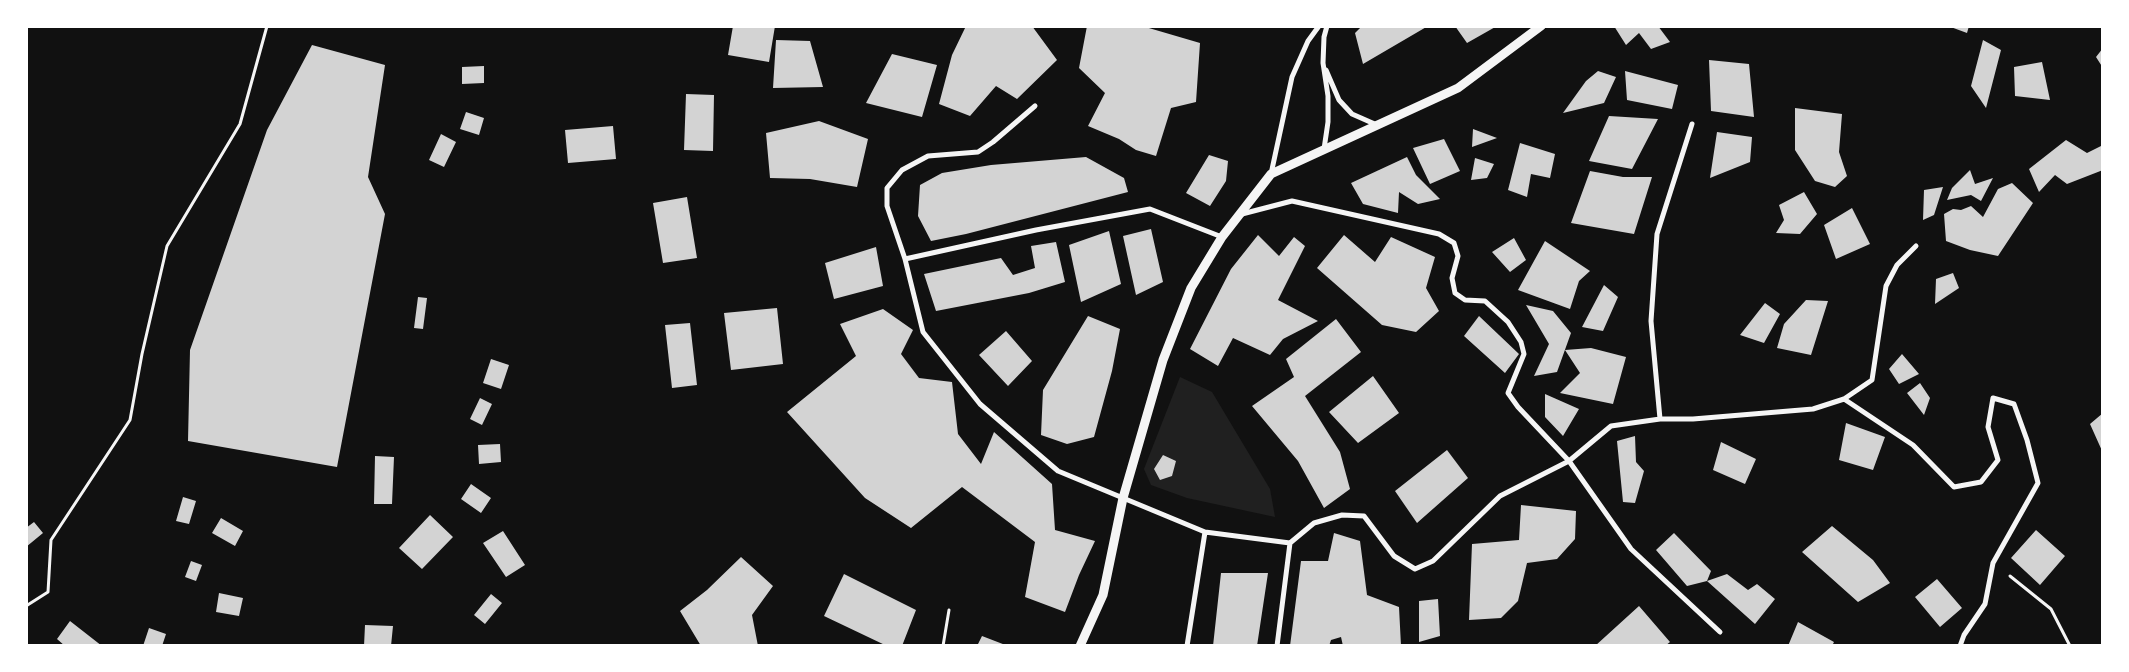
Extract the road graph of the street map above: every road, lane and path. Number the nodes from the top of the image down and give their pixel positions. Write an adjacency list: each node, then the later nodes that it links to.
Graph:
1 (267, 26): 22 (path)
2 (1319, 26): 10 (street)
3 (1327, 26): 5 (street)
4 (1541, 26): 8 (street)
5 (1323, 63): 8 (street); 9 (street)
6 (1035, 106): 14 (street)
7 (1692, 124): 16 (street)
8 (1379, 125): 9 (street)
9 (1324, 149): 10 (street)
10 (1271, 174): 11 (street)
11 (1238, 215): 12 (street); 17 (street)
12 (1222, 237): 14 (street); 18 (street)
13 (1916, 246): 15 (street)
14 (905, 259): 18 (street)
15 (1844, 399): 16 (street); 21 (street)
16 (1660, 419): 17 (street)
17 (1569, 461): 20 (street); 24 (street)
18 (1123, 498): 19 (street); 26 (street)
19 (1205, 532): 20 (street); 27 (street)
20 (1290, 544): 28 (street)
21 (1994, 563): 29 (street); 30 (path)
22 (26, 606)
23 (950, 610): 25 (path)
24 (1720, 632)
25 (943, 646)
26 (1080, 646)
27 (1187, 646)
28 (1277, 646)
29 (1960, 646)
30 (2070, 646)

